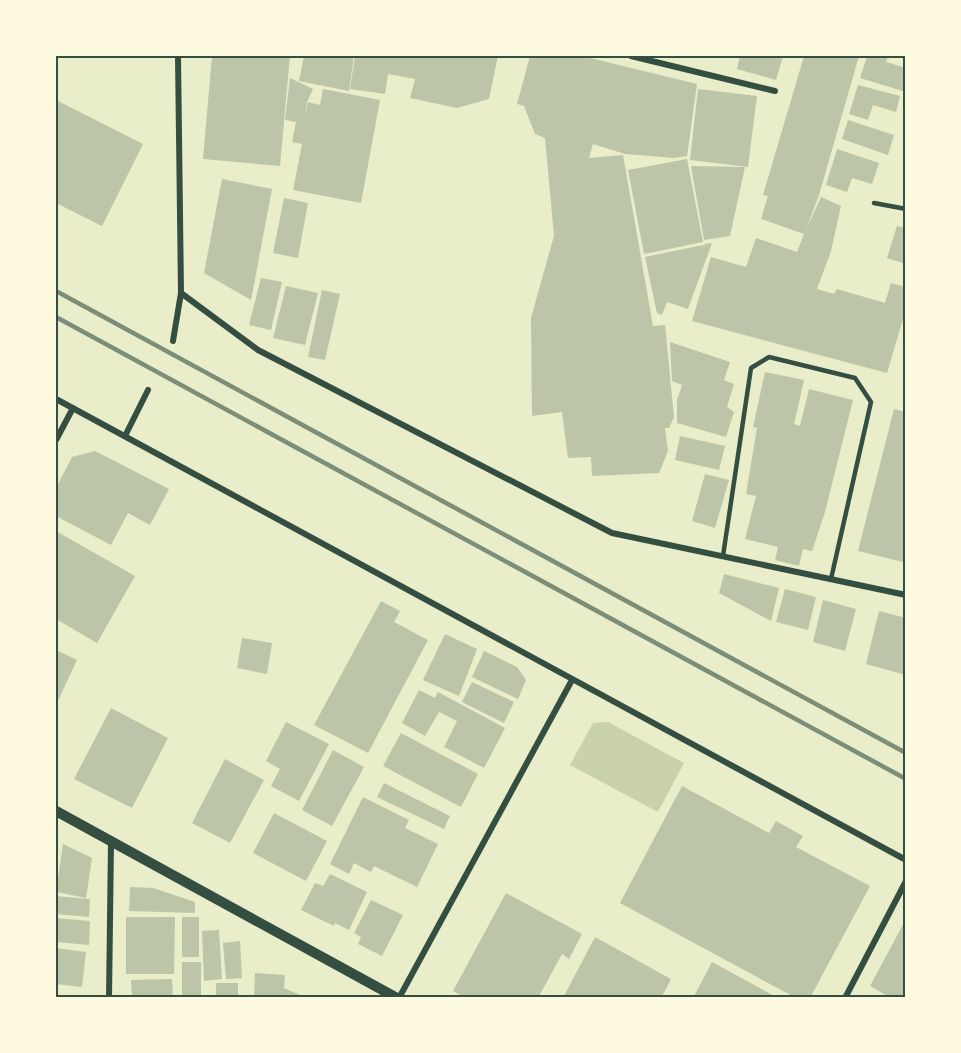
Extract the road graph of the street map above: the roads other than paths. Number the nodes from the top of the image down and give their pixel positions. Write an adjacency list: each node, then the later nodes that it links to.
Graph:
1 (178, 56): 6 (street)
2 (631, 56): 3 (street)
3 (775, 91)
4 (874, 203): 5 (lane)
5 (906, 209)
6 (181, 294): 7 (street); 13 (street)
7 (173, 341)
8 (148, 390): 11 (street)
9 (56, 399): 10 (street)
10 (73, 408): 11 (street); 12 (street)
11 (125, 436): 16 (street)
12 (56, 440)
13 (723, 556): 14 (street); 14 (lane)
14 (831, 579): 15 (street)
15 (906, 595)
16 (572, 680): 19 (street); 22 (street)
17 (56, 811): 18 (street)
18 (111, 842): 21 (street); 22 (street)
19 (906, 860)
20 (906, 881): 23 (street)
21 (109, 998)
22 (398, 998)
23 (845, 998)

